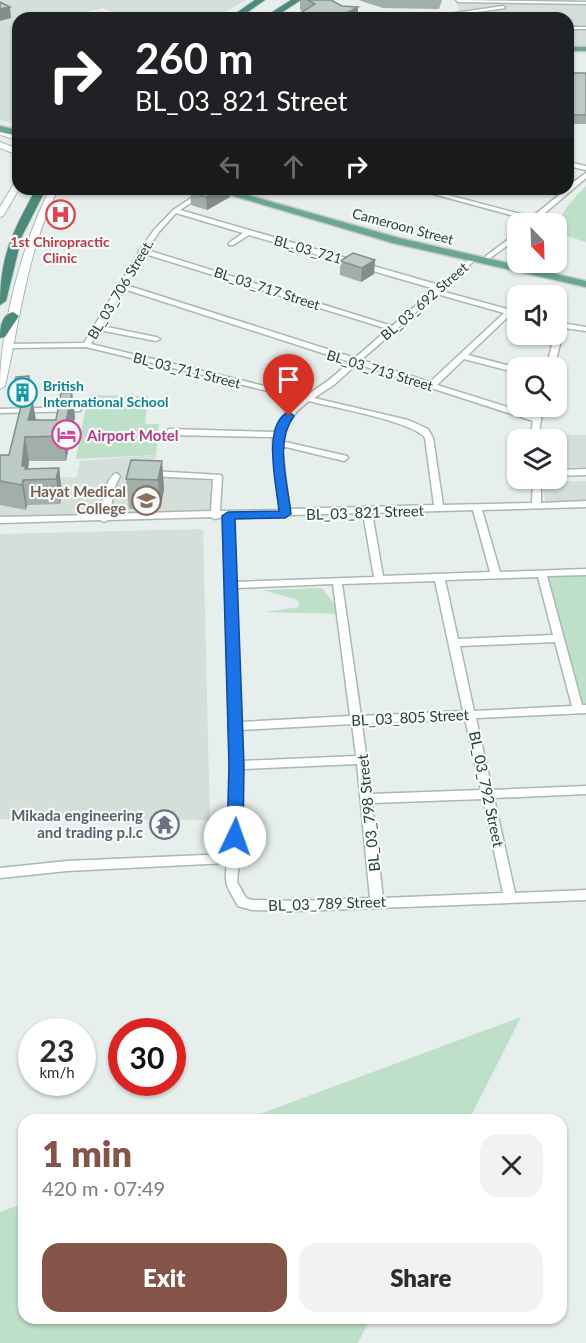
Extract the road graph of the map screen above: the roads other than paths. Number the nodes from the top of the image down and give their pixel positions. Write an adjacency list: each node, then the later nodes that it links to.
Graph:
1 (261, 0): 9 (highway)
2 (285, 0): 11 (highway)
3 (297, 0): 12 (highway)
4 (274, 1): 10 (highway)
5 (458, 1): 6 (street)
6 (491, 2): 7 (street); 14 (street)
7 (539, 2): 8 (street); 13 (street)
8 (586, 3)
9 (242, 12)
10 (258, 12)
11 (266, 12)
12 (277, 12)
13 (467, 12)
14 (494, 12)
15 (586, 175): 16 (street)
16 (574, 185)
17 (12, 194): 28 (street)
18 (27, 195): 35 (highway)
19 (38, 195): 42 (highway)
20 (51, 195): 44 (street)
21 (200, 195): 26 (street, BL_03_706 Street.)
22 (238, 195): 31 (main road, Cameroon Street)
23 (258, 195): 31 (main road, Cameroon Street)
24 (439, 195): 29 (street)
25 (563, 195): 27 (street)
26 (175, 212): 30 (street, BL_03_721); 34 (street, BL_03_706 Street.)
27 (541, 213)
28 (0, 214)
29 (507, 214)
30 (249, 232): 33 (street); 41 (street, BL_03_721)
31 (401, 238): 36 (main road, Cameroon Street); 37 (main road, Cameroon Street)
32 (507, 242): 36 (street, BL_03_692 Street)
33 (231, 244)
34 (142, 251): 40 (street, BL_03_706 Street.); 48 (street, BL_03_717 Street)
35 (0, 257)
36 (488, 257): 38 (main road, Cameroon Street)
37 (472, 260): 39 (main road, Cameroon Street); 41 (street, BL_03_692 Street)
38 (586, 279)
39 (586, 284)
40 (121, 286): 47 (street, BL_03_706 Street.); 55 (street, BL_03_713 Street)
41 (438, 290): 43 (street, BL_03_721); 48 (street, BL_03_692 Street)
42 (0, 301)
43 (507, 311)
44 (13, 316): 50 (highway); 53 (street)
45 (507, 318): 54 (street)
46 (567, 325): 49 (street)
47 (97, 327): 51 (street); 52 (street, BL_03_706 Street.)
48 (392, 328): 55 (street, BL_03_692 Street)
49 (586, 329)
50 (0, 334)
51 (156, 339)
52 (86, 345): 53 (street, BL_03_711 Street); 59 (street, BL_03_711 Street)
53 (8, 346): 57 (street)
54 (464, 356): 56 (street); 58 (street)
55 (354, 362): 58 (street, BL_03_713 Street); 59 (street, BL_03_692 Street)
56 (507, 368)
57 (0, 386)
58 (431, 386): 62 (street, BL_03_713 Street)
59 (307, 399): 65 (street, BL_03_692 Street); 75 (street, BL_03_711 Street)
60 (77, 409): 61 (street)
61 (0, 411)
62 (536, 419): 63 (street)
63 (535, 429)
64 (169, 432): 65 (street)
65 (277, 438): 66 (street); 77 (street)
66 (344, 458)
67 (567, 472): 68 (street)
68 (586, 472)
69 (152, 474): 78 (street)
70 (116, 476): 80 (street)
71 (537, 489): 73 (street)
72 (586, 504): 73 (street, BL_03_821 Street)
73 (536, 506): 74 (street, BL_03_821 Street)
74 (477, 507): 75 (street, BL_03_821 Street); 84 (street)
75 (440, 509): 76 (street, BL_03_821 Street)
76 (367, 512): 77 (street, BL_03_821 Street); 86 (street)
77 (285, 514): 79 (street, BL_03_821 Street)
78 (215, 516): 79 (street, BL_03_821 Street); 80 (street, BL_03_821 Street)
79 (228, 516): 88 (street)
80 (104, 519): 81 (street, BL_03_821 Street)
81 (0, 520)
82 (586, 572): 83 (street)
83 (542, 574): 84 (street); 89 (street)
84 (496, 575): 85 (street)
85 (439, 577): 86 (street); 90 (street, BL_03_792 Street)
86 (379, 579): 87 (street)
87 (337, 581): 88 (street); 93 (street, BL_03_798 Street)
88 (229, 585): 94 (street)
89 (558, 638): 90 (street); 91 (street)
90 (455, 644): 92 (street, BL_03_792 Street)
91 (583, 712): 92 (street, BL_03_805 Street)
92 (470, 714): 93 (street, BL_03_805 Street); 98 (street, BL_03_792 Street)
93 (357, 719): 94 (street, BL_03_805 Street); 95 (street, BL_03_798 Street)
94 (233, 726): 96 (street)
95 (362, 760): 96 (street); 99 (street, BL_03_798 Street)
96 (236, 765): 100 (street)
97 (586, 790): 98 (street)
98 (487, 794): 99 (street); 103 (street, BL_03_792 Street)
99 (366, 799): 104 (street, BL_03_798 Street)
100 (234, 858): 101 (street); 104 (street, BL_03_789 Street)
101 (0, 873)
102 (586, 895): 103 (street, BL_03_789 Street)
103 (510, 896): 104 (street, BL_03_789 Street)
104 (377, 902)

